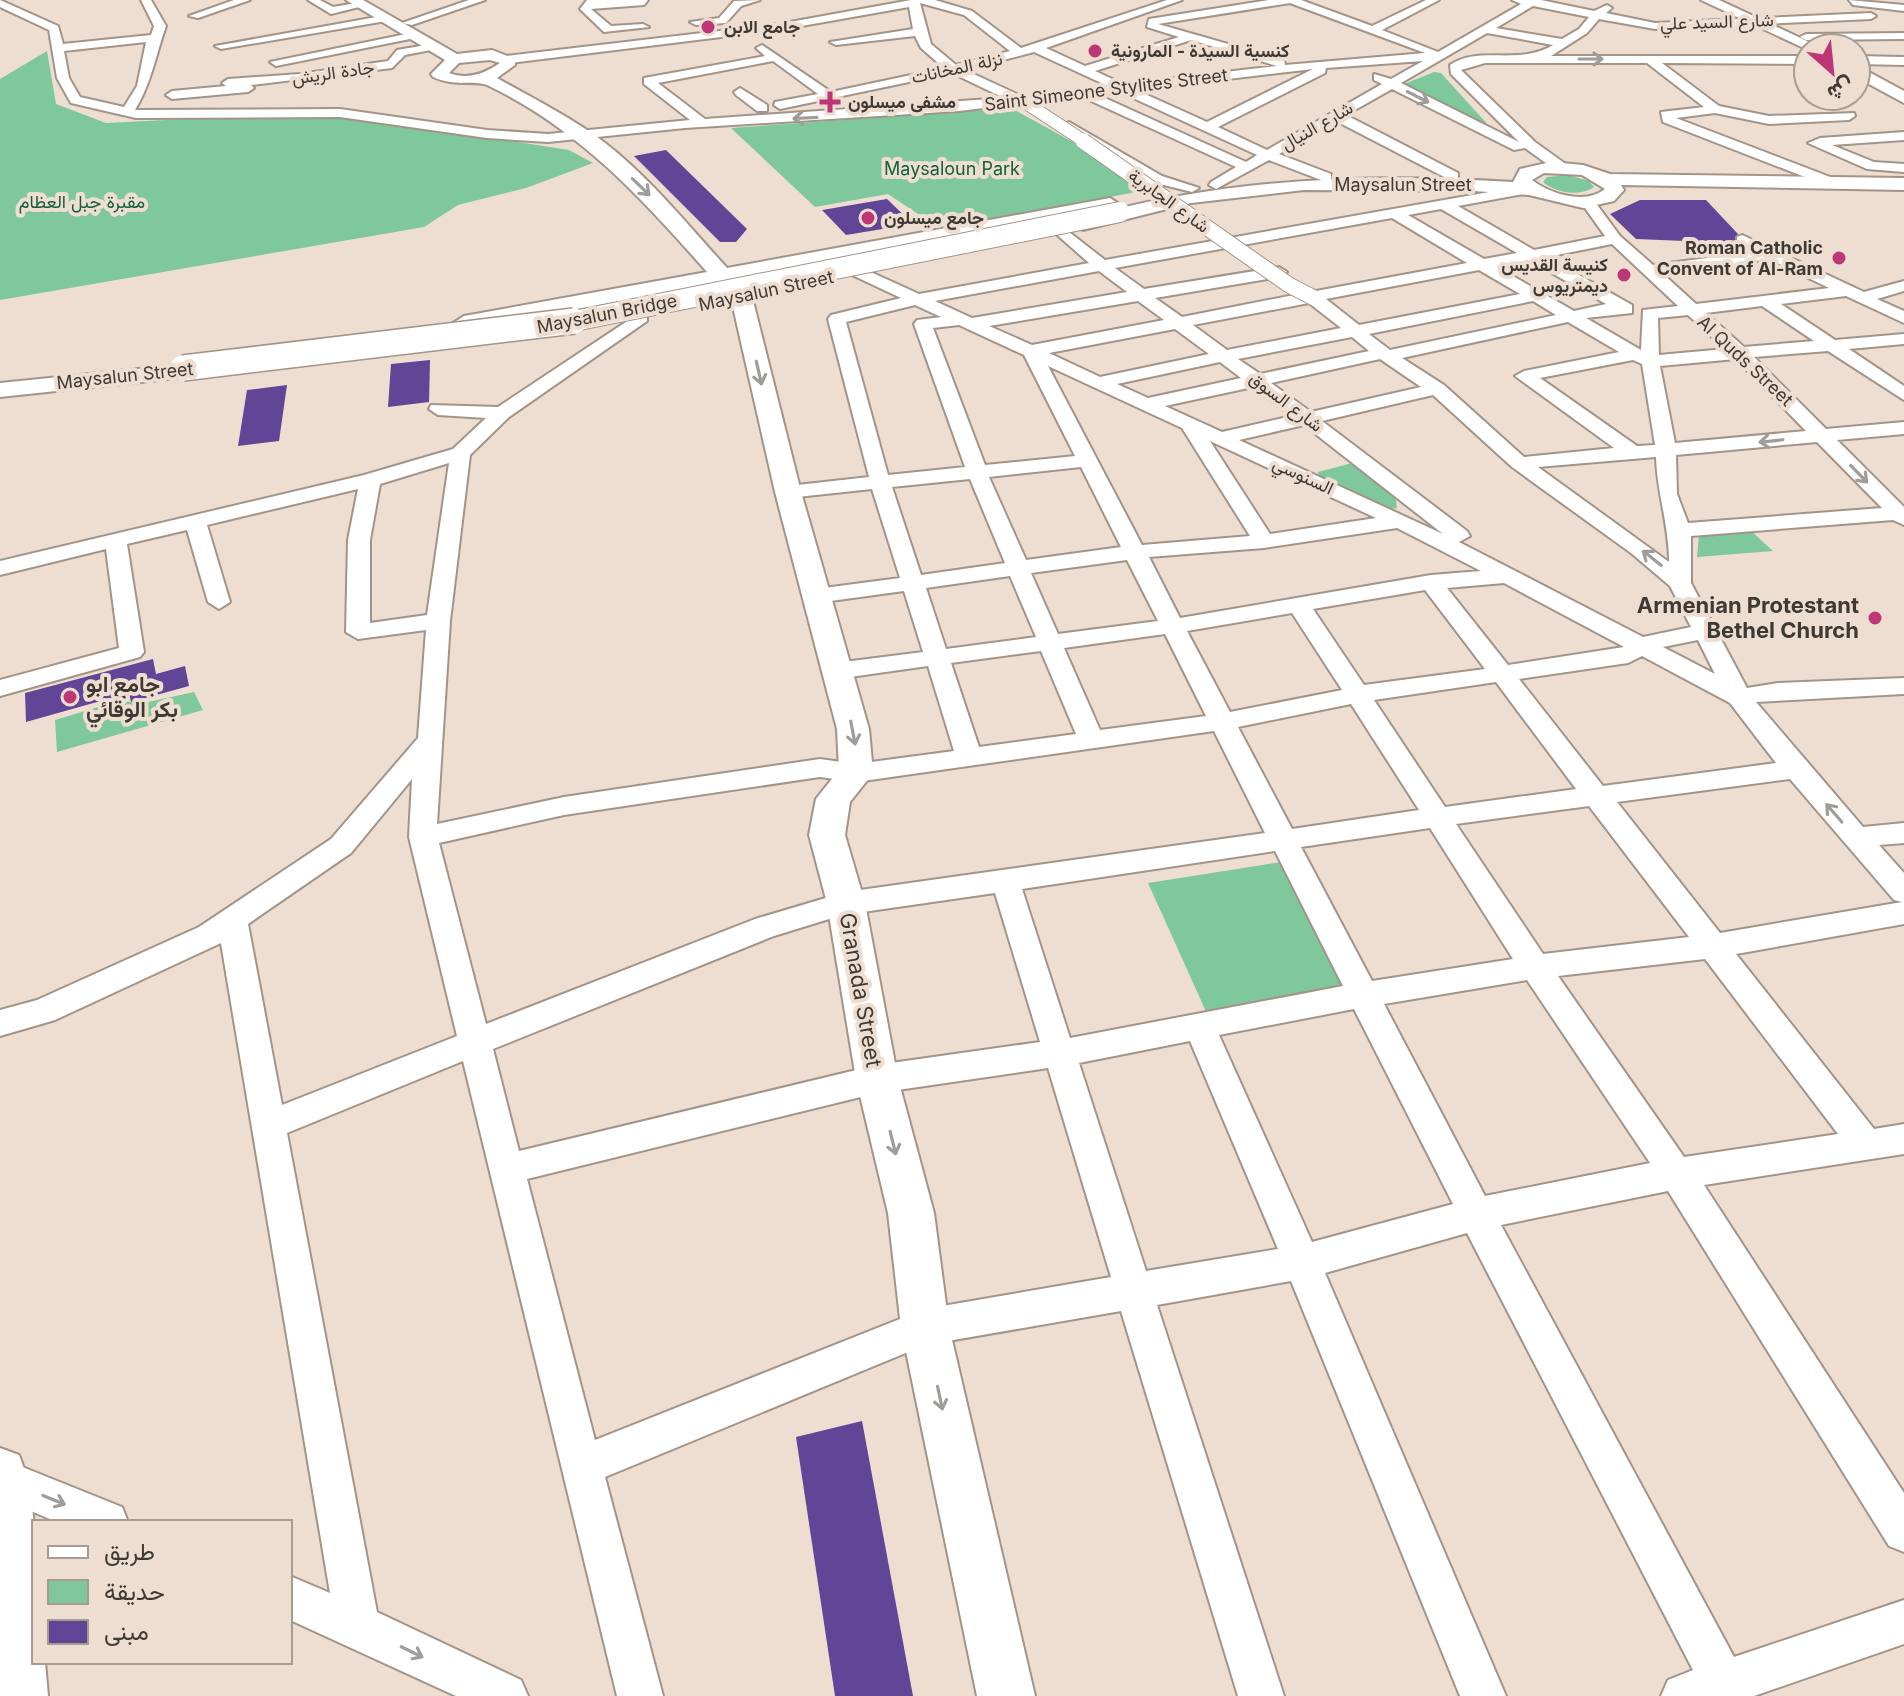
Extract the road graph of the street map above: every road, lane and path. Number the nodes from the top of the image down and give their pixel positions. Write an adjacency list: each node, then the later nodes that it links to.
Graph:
1 (24, 0): 17 (street)
2 (245, 0): 26 (street)
3 (313, 0): 14 (street)
4 (480, 0): 40 (street)
5 (755, 0): 31 (street)
6 (1177, 0): 34 (street, نزلة المخانات)
7 (1291, 0): 24 (street); 35 (street)
8 (1434, 0): 41 (street)
9 (1516, 0): 11 (street, شارع السيد علي)
10 (918, 1): 44 (street); 45 (street); 53 (street)
11 (1534, 1): 25 (street, شارع السيد علي); 28 (street, شارع النيال)
12 (1620, 1): 25 (street)
13 (1840, 1): 23 (street); 27 (street)
14 (362, 2): 29 (main road); 40 (main road)
15 (644, 2): 18 (street)
16 (1714, 2): 19 (street); 22 (street); 33 (main road)
17 (1, 3): 62 (street)
18 (590, 3): 37 (street)
19 (1748, 3)
20 (153, 4): 52 (street)
21 (1338, 6): 24 (street)
22 (1691, 7)
23 (1902, 9)
24 (1325, 12): 41 (street)
25 (1596, 15): 32 (street, شارع السيد علي); 42 (street)
26 (194, 16)
27 (1871, 16): 33 (street, شارع السيد علي); 47 (street)
28 (1505, 18): 30 (street); 39 (street, شارع النيال)
29 (382, 19): 40 (main road); 56 (street)
30 (1521, 20)
31 (722, 21): 36 (street); 44 (street)
32 (1654, 21): 33 (street, شارع السيد علي); 54 (street)
33 (1755, 21): 43 (main road)
34 (1121, 22): 35 (street); 64 (street, نزلة المخانات)
35 (1144, 22): 50 (street)
36 (682, 23)
37 (659, 25)
38 (1568, 28): 42 (street)
39 (1485, 29): 58 (street); 63 (street, شارع النيال)
40 (409, 30): 61 (main road); 67 (main road); 78 (street)
41 (1373, 30): 66 (street)
42 (1583, 31): 46 (street); 58 (street)
43 (1777, 31): 51 (main road); 54 (street)
44 (736, 32): 68 (street); 70 (street)
45 (920, 32): 57 (street); 83 (street)
46 (1597, 33)
47 (1904, 35): 49 (street)
48 (1015, 36): 53 (street)
49 (1872, 36)
50 (1190, 37): 81 (street); 84 (street)
51 (1792, 37)
52 (156, 38): 62 (street); 105 (street)
53 (999, 38): 65 (street)
54 (1677, 38): 55 (street)
55 (1650, 39)
56 (245, 42): 60 (street); 69 (street)
57 (836, 42)
58 (1563, 43): 72 (street)
59 (1690, 45): 74 (street)
60 (221, 46)
61 (432, 47): 67 (main road); 87 (street, جادة الريش)
62 (60, 48): 105 (street, Saint Simeone Stylites Street)
63 (1452, 48): 66 (street, شارع النيال); 71 (street)
64 (1038, 49): 65 (street, نزلة المخانات); 84 (street)
65 (1021, 54): 83 (street, نزلة المخانات)
66 (1439, 56): 79 (street, Saint Simeone Stylites Street); 82 (street, شارع النيال)
67 (462, 57): 70 (main road); 88 (main road)
68 (776, 57): 97 (street); 108 (street)
69 (262, 58)
70 (510, 59): 88 (main road)
71 (1485, 59): 72 (street); 86 (street)
72 (1537, 59): 73 (street, one-way to 73)
73 (1649, 59): 74 (street); 103 (street)
74 (1716, 60): 75 (street)
75 (1792, 60)
76 (1872, 60): 77 (street)
77 (1904, 61)
78 (276, 62)
79 (1348, 63): 80 (street, Saint Simeone Stylites Street); 91 (street)
80 (1332, 64): 81 (street, Saint Simeone Stylites Street); 92 (street)
81 (1296, 67): 85 (street, Saint Simeone Stylites Street)
82 (1419, 67): 86 (street); 91 (street, شارع النيال)
83 (955, 69): 97 (street, نزلة المخانات); 101 (street)
84 (1085, 70): 93 (street)
85 (1242, 73): 92 (street); 93 (street, Saint Simeone Stylites Street)
86 (1458, 75): 115 (street)
87 (314, 77): 90 (street, جادة الريش); 96 (street)
88 (486, 78): 111 (main road)
89 (1872, 79): 99 (main road)
90 (228, 83)
91 (1391, 83): 100 (street, شارع النيال); 115 (street, one-way to 115)
92 (1295, 85): 100 (street); 110 (street)
93 (1119, 87): 95 (street, Saint Simeone Stylites Street); 110 (street)
94 (740, 92): 102 (street)
95 (1080, 92): 101 (street, Saint Simeone Stylites Street); 114 (street)
96 (172, 95)
97 (827, 95): 102 (street, نزلة المخانات)
98 (287, 98): 104 (street)
99 (1904, 98)
100 (1363, 100): 106 (street, شارع النيال)
101 (1024, 102): 109 (street, Saint Simeone Stylites Street, one-way to 109); 125 (street); 146 (street, شارع الجابرية, bridge)
102 (762, 108): 108 (street, نزلة المخانات)
103 (1715, 109): 107 (street); 120 (street)
104 (255, 112): 105 (street, Saint Simeone Stylites Street); 111 (street, Saint Simeone Stylites Street)
105 (127, 113)
106 (1337, 116): 113 (street, شارع النيال); 117 (street)
107 (1849, 116)
108 (700, 121): 109 (street, نزلة المخانات)
109 (685, 124): 111 (street, Saint Simeone Stylites Street)
110 (1208, 127): 113 (street)
111 (583, 135): 141 (main road, one-way to 141)
112 (1904, 136): 116 (street)
113 (1268, 155): 114 (street, شارع النيال); 118 (street)
114 (1247, 167): 122 (street, شارع النيال)
115 (1558, 168): 119 (main road); 123 (main road)
116 (1904, 168)
117 (1453, 176): 118 (main road, Maysalun Street); 119 (main road, Maysalun Street)
118 (1326, 177): 122 (main road, Maysalun Street)
119 (1525, 183): 125 (main road, Maysalun Street); 126 (main road); 127 (street)
120 (1833, 183): 121 (main road); 123 (main road)
121 (1904, 184)
122 (1216, 185): 125 (main road, Maysalun Street)
123 (1609, 187): 124 (main road); 126 (main road)
124 (1904, 194)
125 (1185, 195): 128 (main road, Maysalun Street); 133 (street)
126 (1587, 201): 131 (street, Al Quds Street)
127 (1443, 204): 129 (street); 135 (street)
128 (1113, 208): 130 (main road, Maysalun Street); 141 (main road, Maysalun Street); 165 (main road, Maysalun Bridge, bridge)
129 (1395, 214): 133 (street); 136 (street)
130 (1060, 230): 137 (street, شارع السوق); 139 (main road, Maysalun Street)
131 (1615, 239): 135 (street); 138 (street, Al Quds Street)
132 (1742, 240): 134 (street)
133 (1237, 242): 137 (street); 140 (street)
134 (1771, 254): 138 (street); 144 (street)
135 (1532, 256): 136 (street); 149 (street)
136 (1480, 264): 145 (street); 146 (street)
137 (1102, 266): 143 (street, شارع السوق); 147 (street)
138 (1647, 271): 150 (street, Al Quds Street)
139 (858, 272): 141 (main road, Maysalun Street); 147 (street, السنوسي)
140 (1279, 272): 143 (street); 146 (street)
141 (732, 286): 152 (main road, Maysalun Street); 165 (main road, Maysalun Street); 188 (main road, one-way to 188)
142 (1904, 286): 144 (street)
143 (1142, 294): 155 (street); 156 (street, شارع السوق)
144 (1855, 294): 148 (street); 154 (street)
145 (1534, 296): 153 (street); 157 (street)
146 (1314, 298): 156 (street); 157 (street)
147 (918, 299): 155 (street, السنوسي); 187 (street)
148 (1767, 302): 150 (street); 159 (street)
149 (1621, 306): 151 (street); 153 (street)
150 (1691, 310): 151 (street); 161 (street, Al Quds Street)
151 (1649, 314): 164 (street)
152 (641, 317): 165 (main road, Maysalun Street); 174 (street)
153 (1570, 317): 163 (street); 164 (street)
154 (1904, 318)
155 (968, 321): 160 (street, السنوسي); 185 (street)
156 (1179, 322): 160 (street); 162 (street, شارع السوق)
157 (1359, 332): 162 (street); 163 (street)
158 (1904, 339): 159 (street)
159 (1830, 344): 161 (street); 171 (street)
160 (1031, 351): 168 (street, السنوسي); 183 (street)
161 (1739, 352): 164 (street); 178 (street, Al Quds Street)
162 (1223, 354): 167 (street, شارع السوق); 168 (street)
163 (1385, 354): 167 (street); 169 (street)
164 (1642, 358): 180 (street); 182 (street)
165 (181, 364): 166 (main road, Maysalun Street); 170 (main road, Maysalun Street)
166 (0, 379)
167 (1257, 381): 172 (street); 175 (street, شارع السوق)
168 (1101, 382): 172 (street, السنوسي)
169 (1437, 389): 175 (street); 184 (street)
170 (0, 390)
171 (1904, 394)
172 (1148, 404): 176 (street, السنوسي)
173 (438, 409): 174 (street)
174 (502, 413): 181 (street)
175 (1308, 419): 179 (street); 198 (street, شارع السوق)
176 (1189, 424): 179 (street, السنوسي); 194 (street)
177 (1904, 428): 178 (street)
178 (1822, 435): 180 (street, one-way to 180); 189 (street, Al Quds Street, one-way to 189)
179 (1221, 438): 190 (street, السنوسي)
180 (1665, 452): 182 (street); 192 (street)
181 (460, 453): 186 (street); 205 (street)
182 (1635, 454): 184 (street)
183 (1090, 460): 185 (street); 195 (street)
184 (1519, 463): 200 (street, one-way to 184)
185 (977, 472): 187 (street); 196 (street)
186 (370, 480): 191 (street); 205 (street)
187 (880, 482): 188 (street); 201 (street)
188 (788, 492): 202 (main road)
189 (1902, 515): 192 (street)
190 (1401, 521): 194 (street); 198 (street, السنوسي)
191 (195, 522): 193 (street); 203 (street)
192 (1680, 530): 200 (street)
193 (116, 540): 197 (street); 214 (street)
194 (1264, 541): 195 (street)
195 (1134, 552): 196 (street); 206 (street)
196 (1017, 566): 201 (street); 208 (street)
197 (0, 568)
198 (1510, 576): 199 (street); 209 (street, السنوسي)
199 (1431, 582): 204 (street); 212 (street)
200 (1680, 583): 207 (street)
201 (914, 584): 202 (street); 210 (street)
202 (816, 596): 211 (main road)
203 (219, 602)
204 (1299, 605): 206 (street); 215 (street)
205 (438, 621): 218 (street)
206 (1173, 626): 208 (street); 217 (street)
207 (1707, 631): 209 (street); 216 (street)
208 (1052, 643): 210 (street); 219 (street)
209 (1640, 645): 212 (street); 216 (street, السنوسي)
210 (938, 657): 211 (street); 220 (street)
211 (836, 671): 222 (main road, one-way to 222)
212 (1504, 674): 215 (street); 223 (street)
213 (1904, 686): 216 (street)
214 (0, 688)
215 (1359, 694): 217 (street); 224 (street)
216 (1739, 697): 221 (street)
217 (1222, 722): 219 (street); 228 (street)
218 (431, 740): 226 (street); 233 (street)
219 (1092, 741): 220 (street)
220 (970, 759): 222 (street)
221 (1795, 769): 223 (street); 227 (street, one-way to 221)
222 (856, 773): 226 (street); 231 (main road, Granada Street)
223 (1599, 796): 224 (street); 234 (street)
224 (1439, 817): 228 (street); 235 (street)
225 (1904, 833): 227 (street)
226 (423, 837): 239 (street)
227 (1856, 837): 230 (street)
228 (1283, 841): 229 (street); 236 (street)
229 (1006, 883): 231 (street); 240 (street)
230 (1904, 892)
231 (845, 904): 239 (street); 241 (main road, Granada Street)
232 (1904, 913): 234 (street)
233 (232, 920): 237 (street); 242 (street)
234 (1713, 946): 235 (street); 244 (street)
235 (1535, 967): 236 (street); 246 (street)
236 (1362, 995): 238 (street); 247 (street)
237 (0, 1023)
238 (1199, 1025): 240 (street); 248 (street)
239 (475, 1041): 242 (street); 245 (street)
240 (1060, 1053): 241 (street); 249 (street)
241 (877, 1079): 245 (street); 250 (main road, Granada Street, one-way to 250)
242 (268, 1125): 257 (street)
243 (1904, 1139): 244 (street)
244 (1868, 1147): 246 (street)
245 (507, 1169): 251 (street)
246 (1673, 1174): 247 (street); 254 (street)
247 (1476, 1214): 248 (street); 258 (street)
248 (1302, 1262): 249 (street); 264 (street)
249 (1133, 1289): 250 (street); 263 (street)
250 (925, 1327): 251 (street); 262 (main road, Granada Street, one-way to 262)
251 (582, 1466): 261 (street)
252 (0, 1476): 253 (street, one-way to 253); 259 (main road)
253 (102, 1520)
254 (1904, 1531)
255 (292, 1599): 257 (street)
256 (1904, 1622): 258 (street)
257 (358, 1626): 260 (street, one-way to 260)
258 (1713, 1691)
259 (19, 1696)
260 (505, 1696)
261 (640, 1696)
262 (1006, 1696)
263 (1261, 1696)
264 (1483, 1696)

